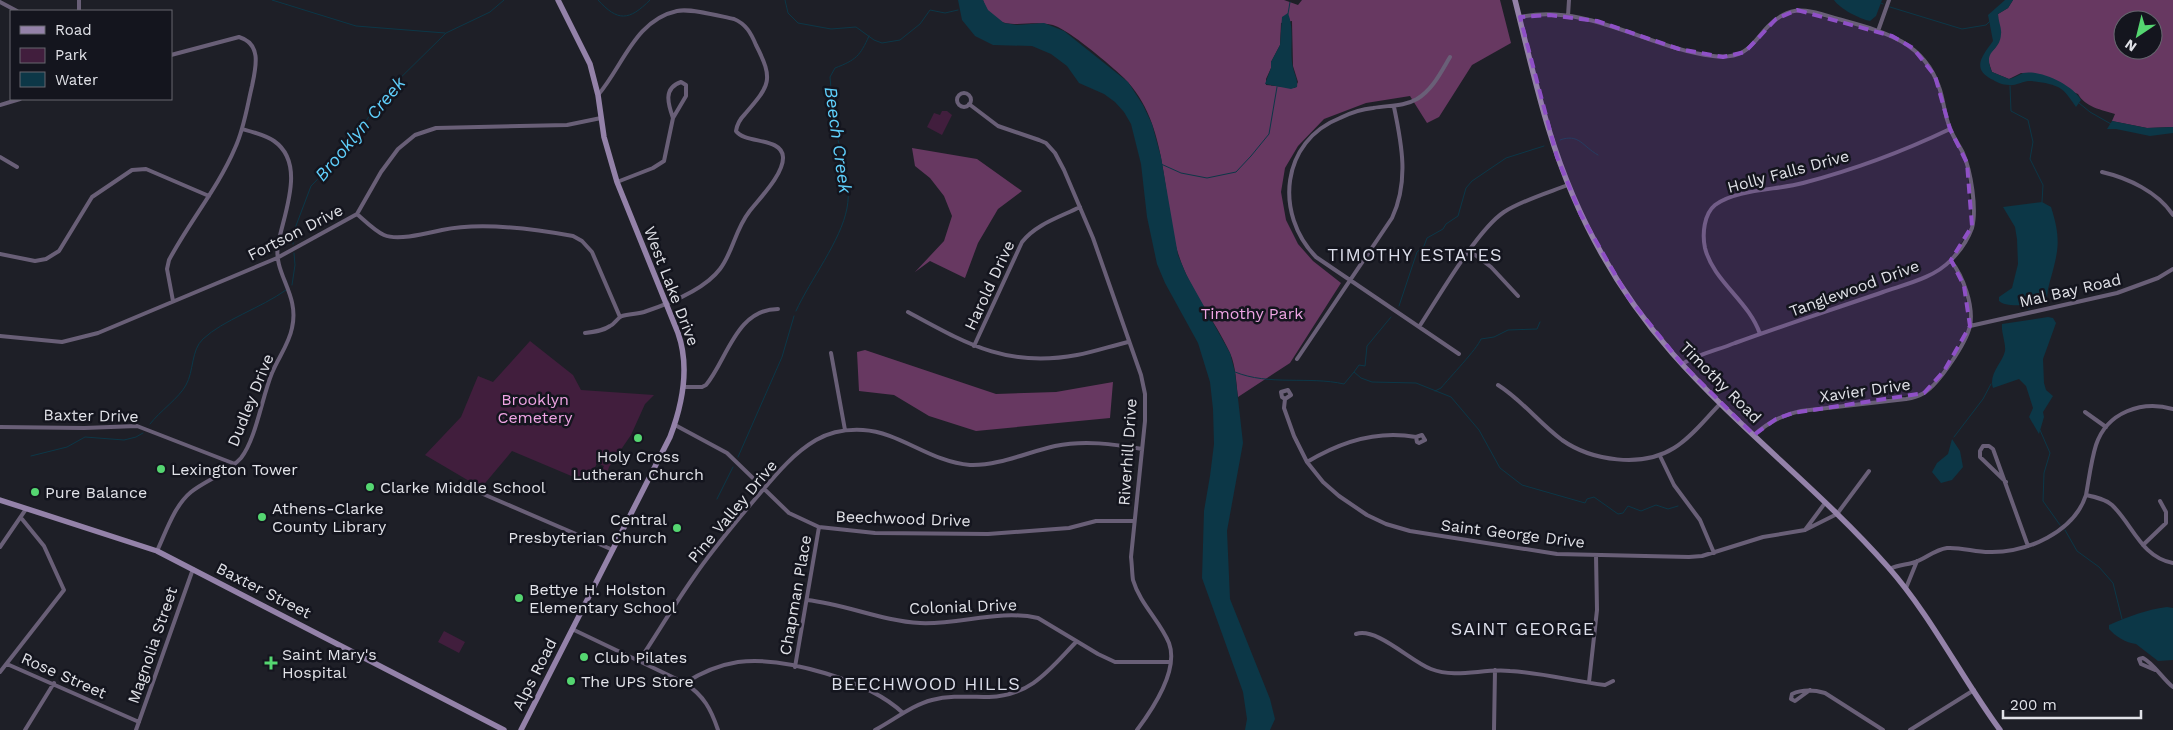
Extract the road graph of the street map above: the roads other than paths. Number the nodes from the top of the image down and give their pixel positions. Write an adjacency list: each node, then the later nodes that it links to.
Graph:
1 (558, 0): 12 (main road, West Lake Drive)
2 (1516, 0): 8 (main road, Timothy Road)
3 (1569, 0): 7 (street)
4 (1888, 0): 9 (street)
5 (0, 2): 6 (street)
6 (15, 10)
7 (1568, 16): 8 (street, Tanglewood Drive); 9 (street, Tanglewood Drive)
8 (1520, 17): 25 (main road, Timothy Road)
9 (1878, 31): 20 (street, Tanglewood Drive)
10 (172, 55): 19 (street)
11 (1450, 57): 16 (street)
12 (598, 95): 17 (main road, West Lake Drive); 38 (street)
13 (17, 100): 15 (street)
14 (969, 104): 27 (street, Riverhill Drive)
15 (0, 105)
16 (1394, 107): 35 (street); 35 (street)
17 (601, 118): 24 (main road, West Lake Drive); 28 (street, Fortson Drive)
18 (673, 118): 18 (street); 24 (street)
19 (242, 129): 26 (street); 32 (street)
20 (1950, 129): 33 (street, Tanglewood Drive); 45 (street, Holly Falls Drive)
21 (0, 157): 22 (street)
22 (17, 167)
23 (2102, 172): 29 (street)
24 (617, 182): 38 (main road, West Lake Drive)
25 (1568, 185): 30 (street); 52 (main road, Timothy Road)
26 (209, 196): 31 (street); 37 (street)
27 (1080, 207): 47 (street, Riverhill Drive); 48 (street, Harold Drive)
28 (357, 214): 32 (street, Fortson Drive); 41 (street)
29 (2173, 214)
30 (1470, 251): 36 (street); 43 (street)
31 (0, 254)
32 (276, 258): 37 (street, Fortson Drive); 68 (street, Dudley Drive)
33 (1951, 260): 42 (street); 45 (street, Tanglewood Drive)
34 (2173, 268): 42 (street, Mal Bay Road)
35 (1350, 280): 43 (street); 51 (street)
36 (1518, 296)
37 (173, 301): 46 (street, Fortson Drive)
38 (667, 304): 41 (street); 54 (main road, West Lake Drive)
39 (778, 310): 54 (street)
40 (908, 312): 48 (street)
41 (620, 317): 44 (street)
42 (1970, 326): 63 (street, Xavier Drive)
43 (1418, 327): 50 (street)
44 (585, 333)
45 (1760, 334): 52 (street, Tanglewood Drive)
46 (0, 336)
47 (1128, 342): 48 (street); 65 (street, Riverhill Drive)
48 (974, 346)
49 (831, 354): 62 (street)
50 (1459, 354)
51 (1297, 359)
52 (1682, 364): 56 (main road, Timothy Road)
53 (1498, 385): 66 (street)
54 (683, 387): 59 (main road, West Lake Drive)
55 (1285, 399): 67 (street, Saint George Drive)
56 (1721, 403): 63 (main road, Timothy Road); 66 (street)
57 (2173, 409): 61 (street)
58 (2085, 412): 61 (street)
59 (675, 425): 71 (street, Beechwood Drive); 86 (main road, West Lake Drive)
60 (0, 426): 68 (street, Baxter Drive)
61 (2106, 428): 73 (street)
62 (845, 430): 65 (street, Pine Valley Drive); 71 (street, Pine Valley Drive)
63 (1754, 435): 76 (main road, Timothy Road)
64 (1416, 437): 67 (street)
65 (1142, 449): 80 (street, Riverhill Drive)
66 (1660, 456): 88 (street)
67 (1307, 462): 89 (street, Saint George Drive)
68 (235, 464): 87 (street, Dudley Drive)
69 (1868, 472): 78 (street)
70 (2006, 482): 70 (street); 83 (street)
71 (765, 488): 81 (street, Beechwood Drive); 99 (street, Pine Valley Drive)
72 (483, 494): 86 (street)
73 (2086, 495): 83 (street); 84 (street)
74 (0, 500): 77 (main road, Baxter Street)
75 (2160, 501): 84 (street)
76 (1825, 503): 78 (main road, Timothy Road); 82 (street)
77 (26, 509): 79 (street); 87 (main road, Baxter Street)
78 (1837, 514): 82 (street, Saint George Drive); 93 (main road, Timothy Road)
79 (22, 519): 85 (street); 101 (street)
80 (1134, 521): 81 (street, Beechwood Drive); 100 (street, Riverhill Drive)
81 (820, 527): 95 (street, Chapman Place)
82 (1805, 530): 88 (street, Saint George Drive)
83 (2028, 546): 90 (street)
84 (2143, 546): 91 (street)
85 (0, 548)
86 (613, 550): 96 (main road, West Lake Drive)
87 (157, 551): 92 (main road, Baxter Street)
88 (1714, 553): 89 (street, Saint George Drive)
89 (1596, 556): 107 (street)
90 (1917, 561): 93 (street); 94 (street)
91 (2173, 564)
92 (193, 569): 114 (street, Magnolia Street); 117 (main road, Baxter Street)
93 (1890, 569): 94 (main road, Timothy Road)
94 (1906, 588): 112 (main road, Timothy Road)
95 (807, 600): 98 (street, Colonial Drive); 102 (street, Chapman Place)
96 (572, 630): 99 (street); 118 (main road, Alps Road)
97 (1356, 634): 103 (street)
98 (1076, 642): 100 (street, Colonial Drive); 113 (street)
99 (639, 661): 109 (street)
100 (1170, 662): 121 (street, Riverhill Drive)
101 (7, 664): 105 (street); 108 (street, Rose Street)
102 (795, 667): 109 (street); 113 (street)
103 (1495, 670): 107 (street); 122 (street)
104 (2155, 670): 110 (street)
105 (0, 672)
106 (1613, 681): 107 (street)
107 (1589, 682)
108 (54, 683): 114 (street, Rose Street); 115 (street)
109 (685, 683): 119 (street)
110 (2173, 687)
111 (1810, 690): 111 (street); 123 (street)
112 (1974, 690): 124 (street); 125 (main road, Timothy Road)
113 (903, 713): 120 (street)
114 (139, 722): 116 (street, Magnolia Street)
115 (25, 730)
116 (136, 730)
117 (504, 730)
118 (521, 730)
119 (718, 730)
120 (875, 730)
121 (1137, 730)
122 (1494, 730)
123 (1883, 730)
124 (1910, 730)
125 (2000, 730)

